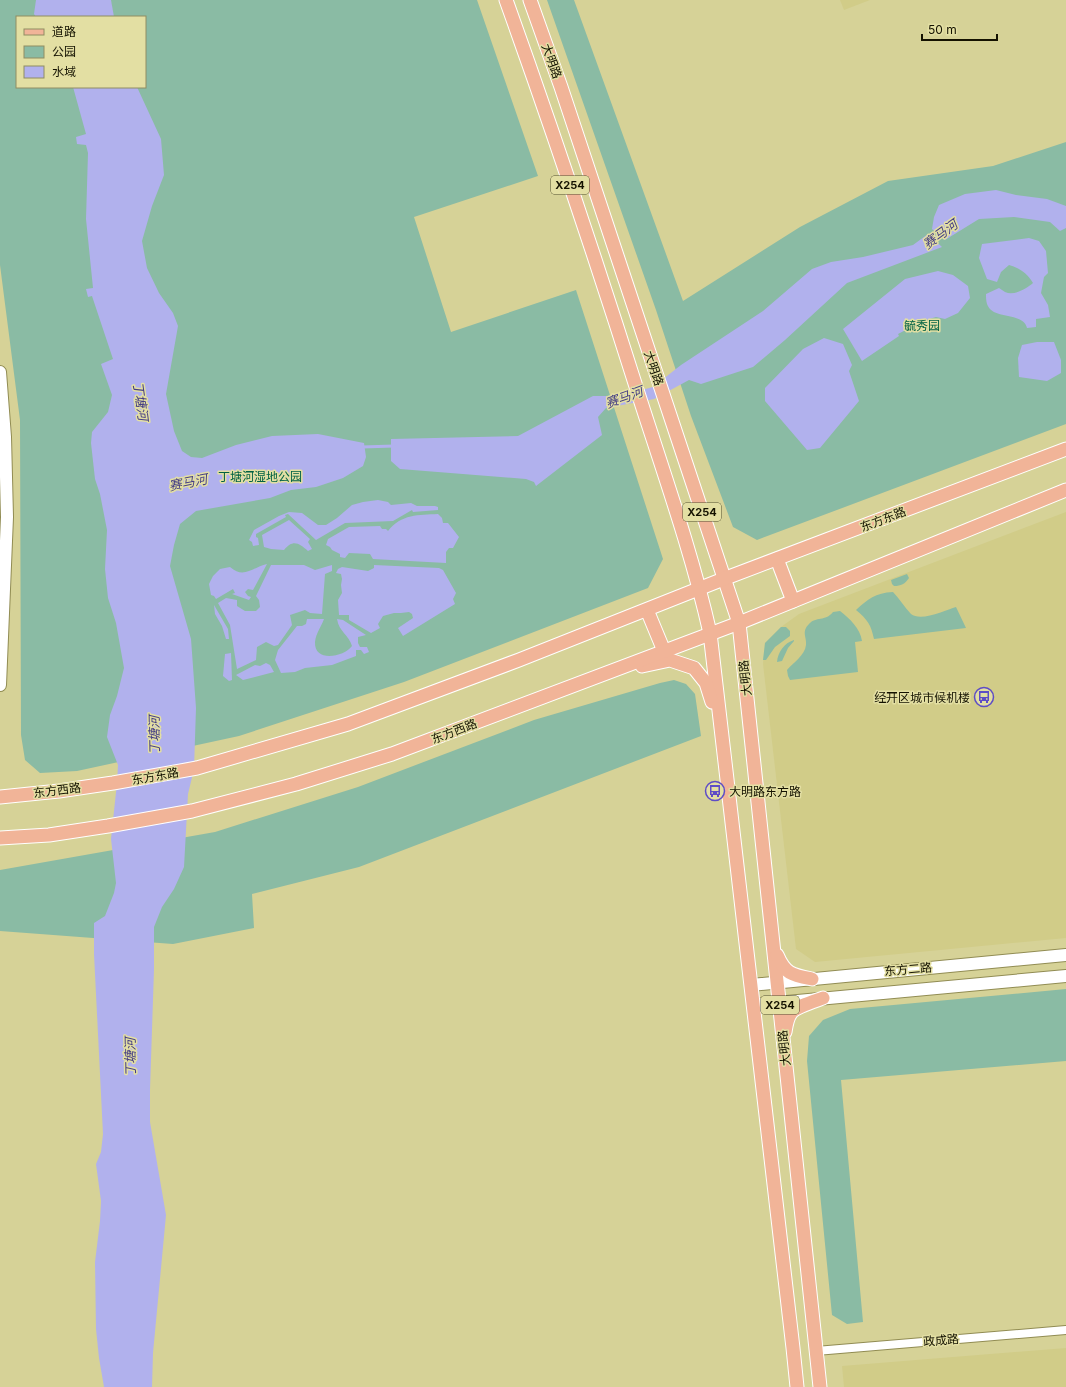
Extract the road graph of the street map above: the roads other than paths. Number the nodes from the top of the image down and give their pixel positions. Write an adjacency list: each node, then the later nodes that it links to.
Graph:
1 (506, 0): 9 (main road, 大明路 / X254)
2 (530, 0): 8 (main road, 大明路 / X254)
3 (0, 372): 4 (main road)
4 (3, 436): 16 (main road)
5 (1066, 449): 7 (main road, 东方东路)
6 (1065, 494): 10 (main road)
7 (777, 559): 8 (main road, 东方东路); 10 (main road)
8 (725, 579): 9 (main road, 东方东路); 12 (main road, 大明路 / X254)
9 (700, 589): 11 (main road); 13 (main road, 大明路 / X254)
10 (793, 601): 12 (main road)
11 (647, 610): 14 (main road); 18 (main road, 东方东路)
12 (739, 623): 13 (main road); 21 (main road, 大明路 / X254)
13 (710, 633): 14 (main road, 东方西路); 17 (main road, 大明路 / X254)
14 (664, 651): 15 (main road, 东方西路)
15 (602, 675): 17 (main road); 20 (main road, 东方西路)
16 (0, 685)
17 (721, 727): 26 (main road, 大明路 / X254)
18 (113, 783): 19 (main road, 东方西路)
19 (0, 797)
20 (0, 838)
21 (773, 944): 24 (main road); 25 (main road, 大明路 / X254)
22 (1066, 955): 24 (main road, 东方二路)
23 (1066, 976): 27 (main road, 东方二路)
24 (812, 979): 25 (main road, 东方二路)
25 (777, 982): 26 (main road, 东方二路); 28 (main road, 大明路 / X254)
26 (751, 985): 29 (main road, 大明路 / X254)
27 (823, 998): 28 (main road, 东方二路); 30 (main road)
28 (779, 1003): 29 (main road, 东方二路); 30 (main road, 大明路 / X254)
29 (753, 1004): 33 (main road, 大明路 / X254)
30 (783, 1039): 32 (main road, 大明路 / X254)
31 (1066, 1330): 32 (street, 政成路)
32 (816, 1351): 34 (main road, 大明路 / X254)
33 (797, 1387)
34 (820, 1387)

